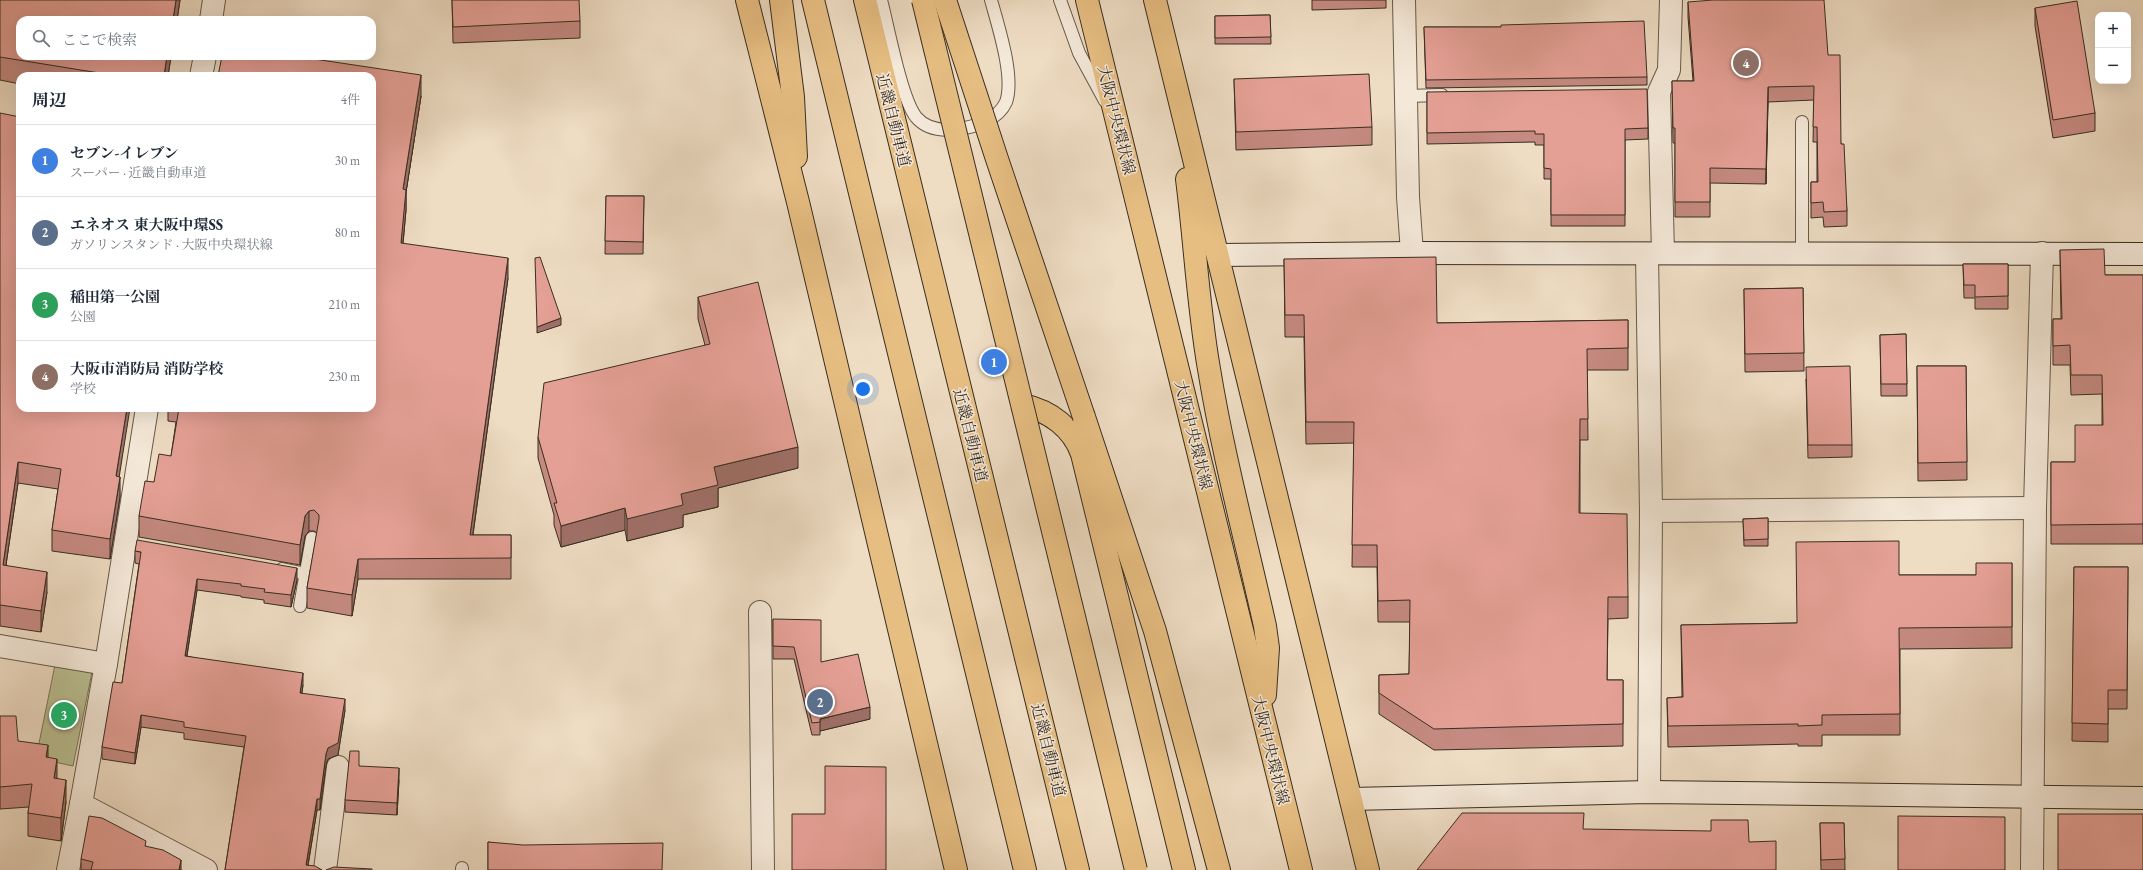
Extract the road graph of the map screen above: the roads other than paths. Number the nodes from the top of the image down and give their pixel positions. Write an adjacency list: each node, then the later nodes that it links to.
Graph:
1 (214, 0): 15 (street)
2 (747, 0): 23 (main road)
3 (781, 0): 23 (main road)
4 (813, 0): 53 (main road)
5 (865, 0): 54 (main road, 近畿自動車道)
6 (881, 0): 9 (lane)
7 (923, 0): 55 (main road, bridge)
8 (945, 0): 57 (main road, bridge)
9 (992, 0)
10 (1060, 0): 21 (lane)
11 (1087, 0): 21 (main road, 大阪中央環状線)
12 (1155, 0): 20 (main road)
13 (1404, 0): 19 (street)
14 (1671, 0): 27 (street)
15 (212, 16)
16 (204, 60): 17 (street)
17 (202, 72)
18 (1454, 95): 19 (lane)
19 (1406, 96): 24 (street)
20 (1182, 106): 29 (main road); 41 (main road)
21 (1117, 121): 41 (main road, 大阪中央環状線)
22 (1802, 122): 25 (lane)
23 (798, 202): 52 (main road)
24 (1412, 253): 27 (street); 29 (street)
25 (1802, 253): 26 (street); 27 (street)
26 (2042, 253): 28 (street); 32 (street)
27 (1655, 254): 33 (street)
28 (2143, 254)
29 (1218, 255): 46 (main road)
30 (1023, 405): 56 (main road)
31 (147, 412): 40 (street)
32 (2035, 508): 33 (street); 44 (street)
33 (1651, 511): 43 (street)
34 (312, 538): 36 (lane)
35 (267, 567): 36 (lane)
36 (306, 574): 37 (lane)
37 (300, 606)
38 (760, 612): 51 (street)
39 (0, 646): 40 (street)
40 (106, 664): 47 (street)
41 (1264, 719): 58 (main road, 大阪中央環状線)
42 (338, 767): 50 (street)
43 (1649, 792): 44 (street); 46 (street)
44 (2032, 797): 45 (street); 60 (street)
45 (2143, 798)
46 (1351, 799): 59 (main road)
47 (81, 804): 48 (street); 49 (street)
48 (202, 869)
49 (68, 870)
50 (325, 870)
51 (763, 870)
52 (956, 870)
53 (1025, 870)
54 (1078, 870)
55 (1136, 870)
56 (1184, 870)
57 (1219, 870)
58 (1301, 870)
59 (1368, 870)
60 (2032, 870)

